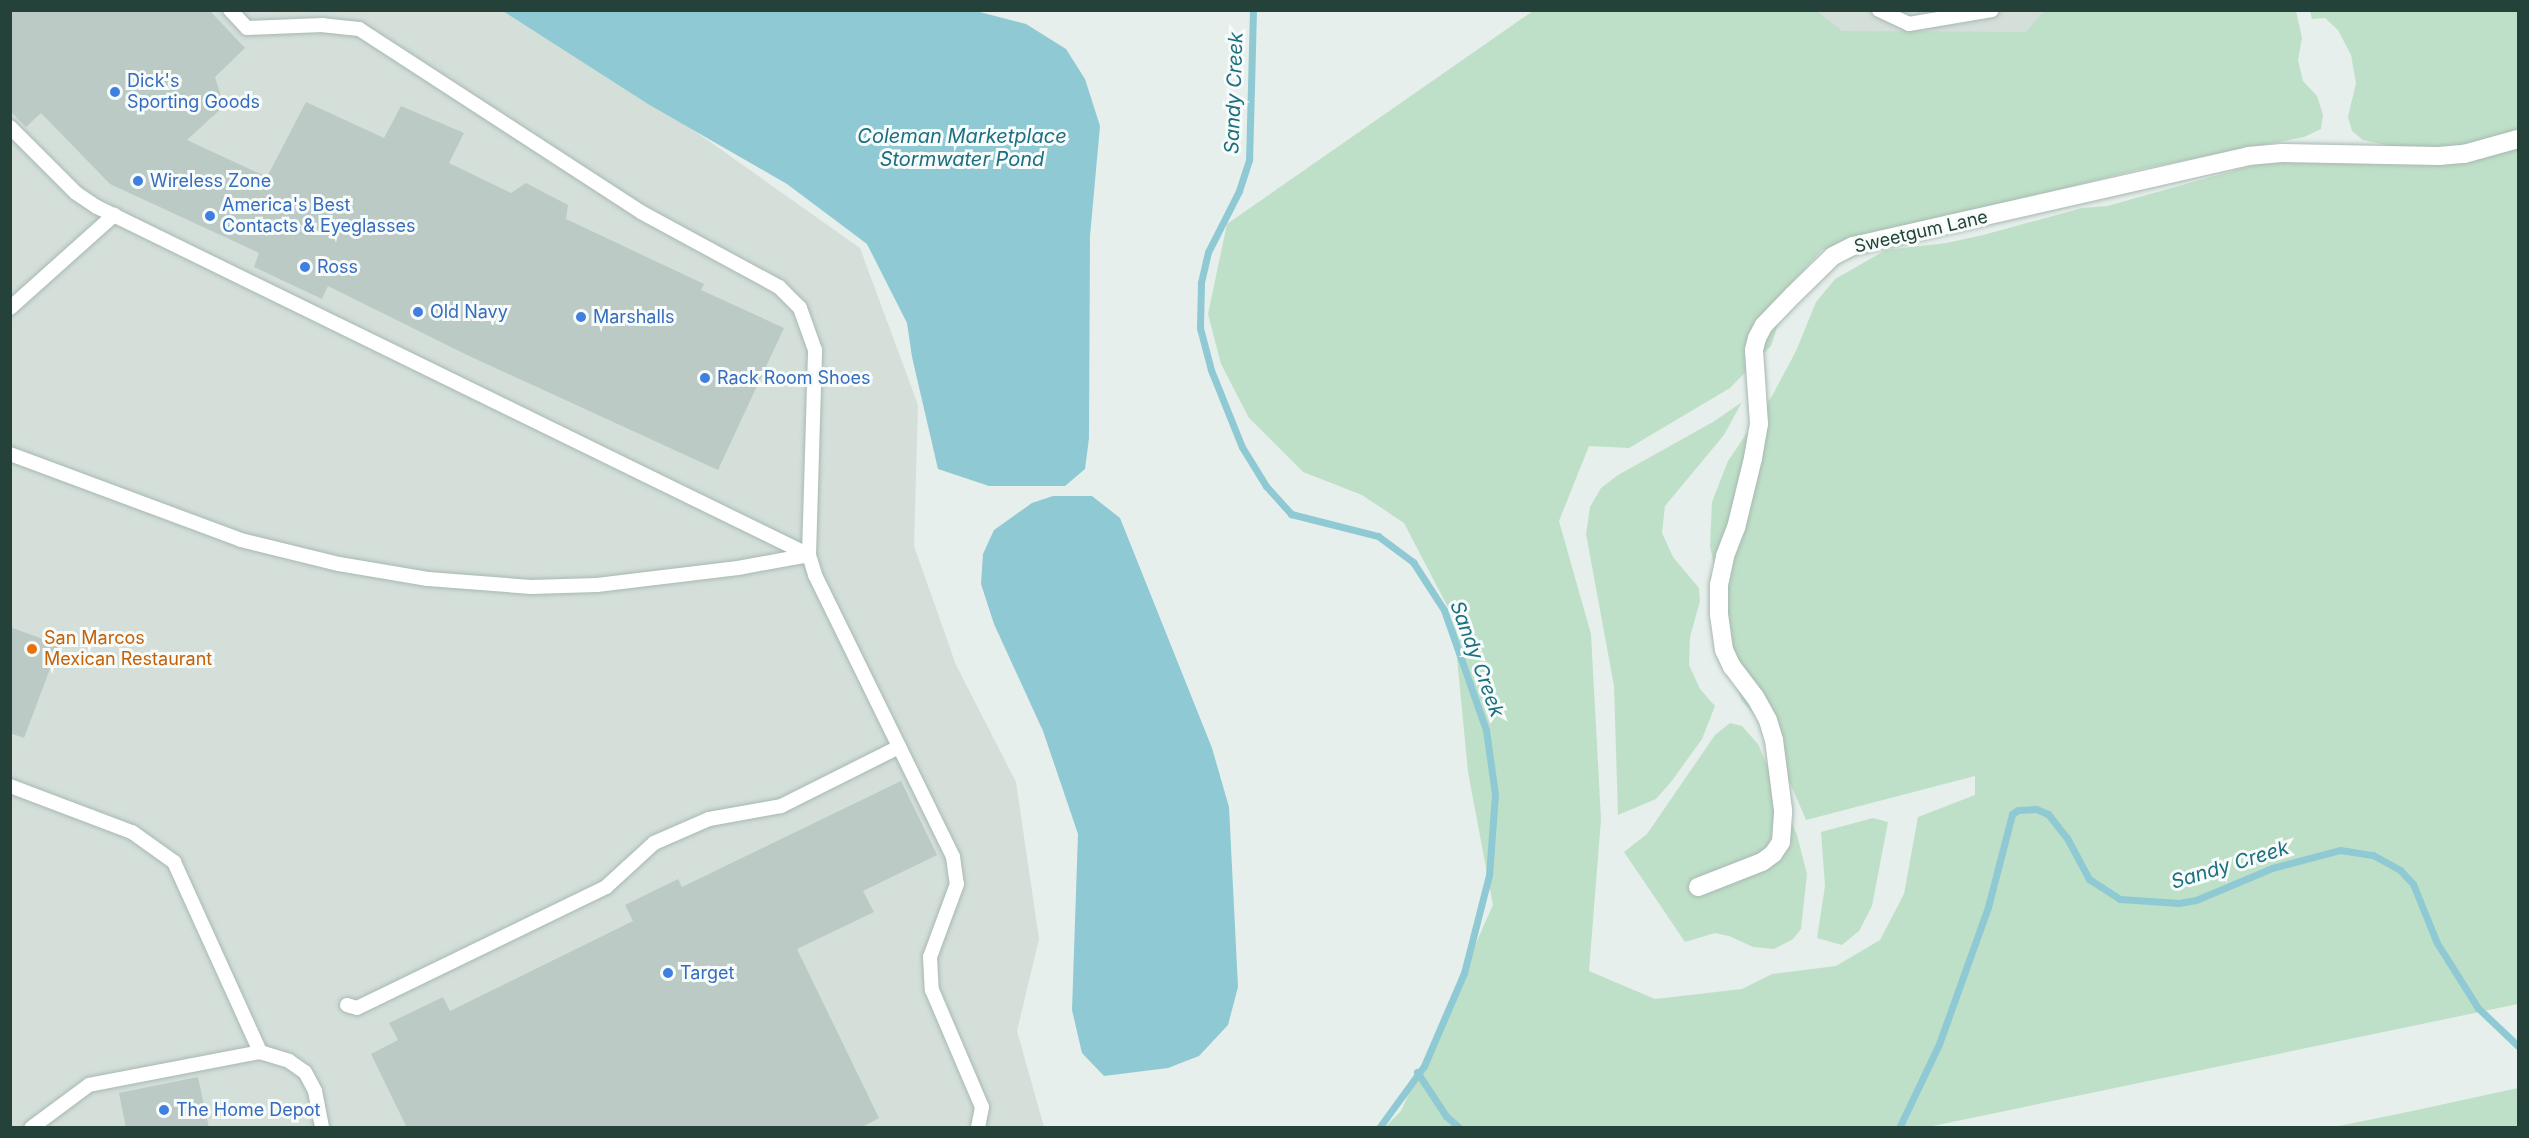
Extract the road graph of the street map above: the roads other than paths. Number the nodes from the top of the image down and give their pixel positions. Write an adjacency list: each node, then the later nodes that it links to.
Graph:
1 (230, 10): 9 (lane)
2 (1880, 10): 3 (lane)
3 (1992, 10)
4 (10, 128): 6 (lane)
5 (2518, 139): 12 (street, Sweetgum Lane)
6 (114, 215): 7 (lane); 9 (lane)
7 (10, 308)
8 (10, 454): 9 (lane)
9 (809, 555): 10 (lane)
10 (899, 747): 13 (lane); 17 (lane)
11 (10, 786): 14 (lane)
12 (1698, 887)
13 (347, 1005)
14 (260, 1052): 15 (lane); 16 (lane)
15 (31, 1128)
16 (322, 1128)
17 (978, 1128)

